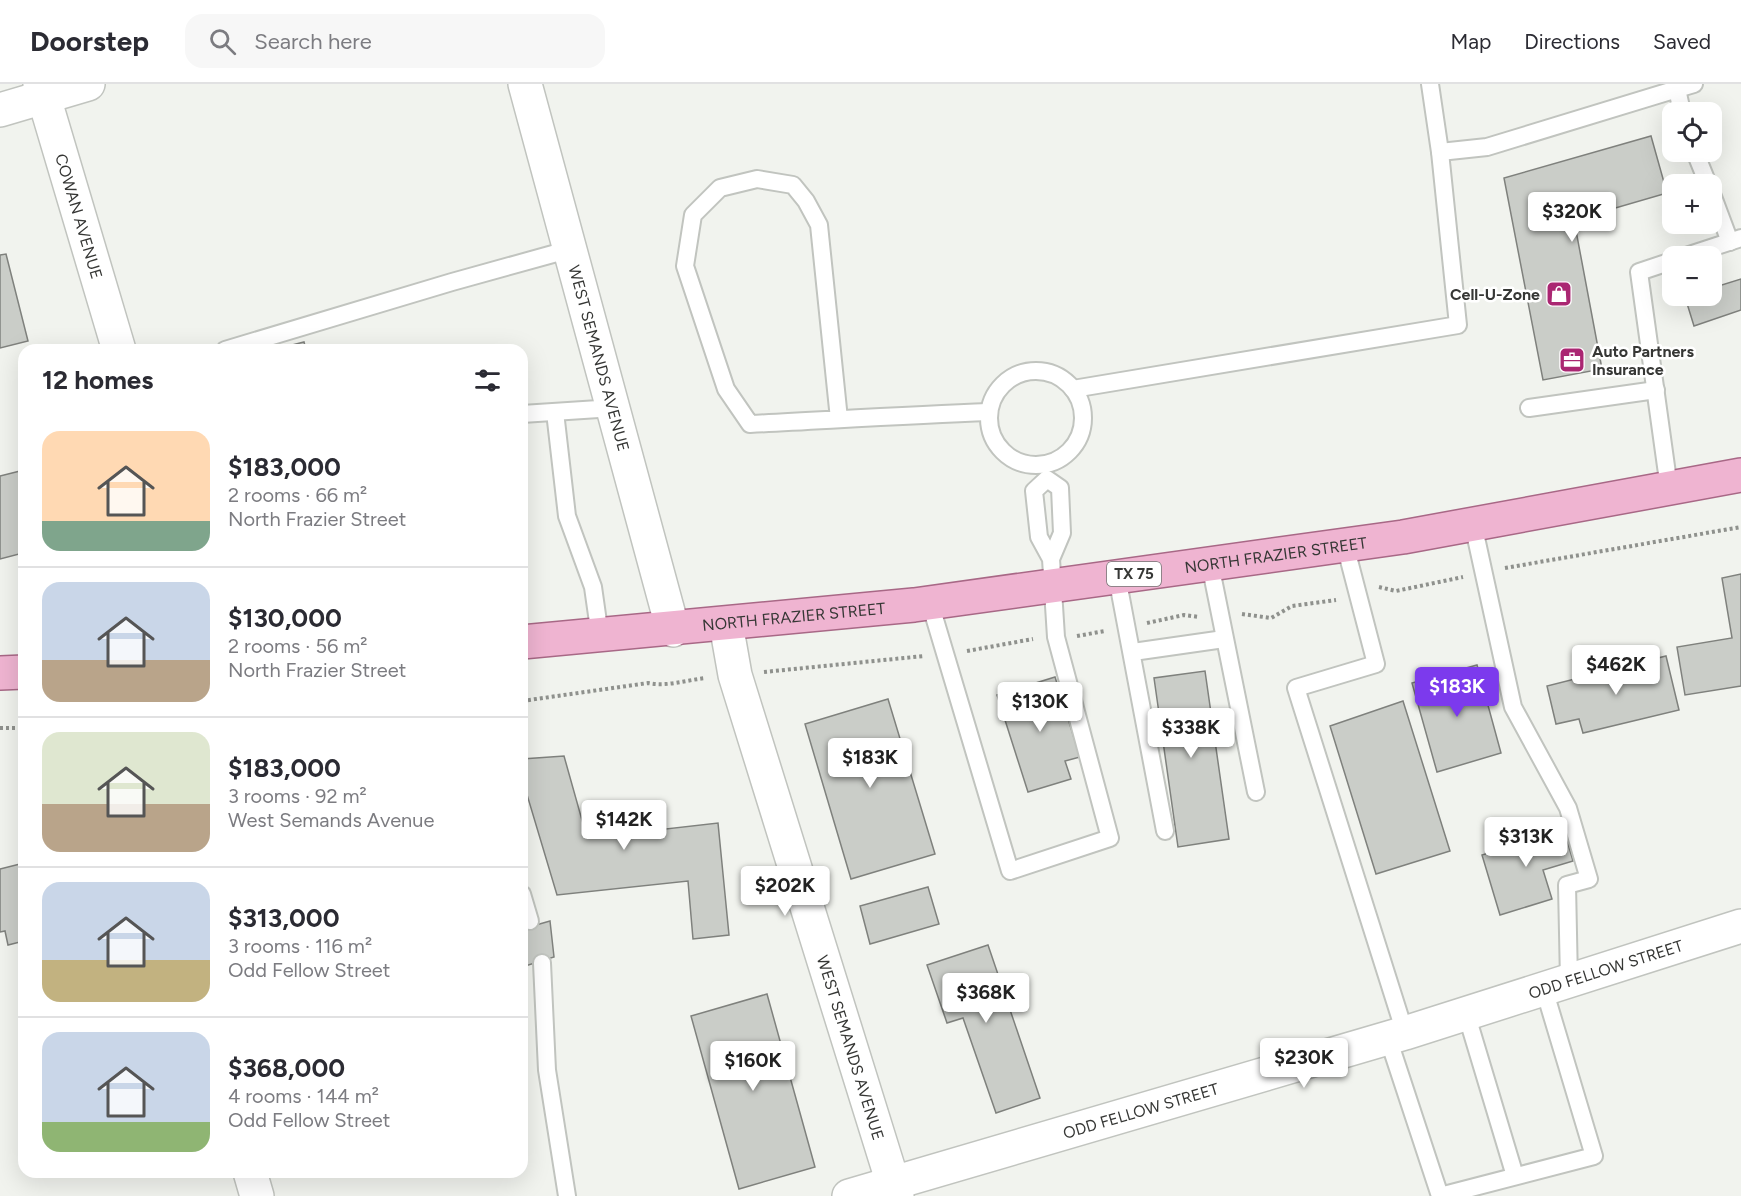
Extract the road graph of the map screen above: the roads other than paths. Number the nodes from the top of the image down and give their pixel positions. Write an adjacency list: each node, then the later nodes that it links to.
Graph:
1 (88, 84): 6 (street)
2 (525, 84): 13 (street, WEST SEMANDS AVENUE)
3 (1430, 84): 9 (lane)
4 (1694, 84): 5 (lane)
5 (1677, 89): 7 (lane); 9 (lane)
6 (41, 90): 8 (street); 15 (street, COWAN AVENUE)
7 (1680, 102)
8 (0, 110)
9 (1440, 152): 17 (lane)
10 (1722, 213): 11 (lane)
11 (1736, 240): 12 (lane)
12 (1717, 246)
13 (571, 249): 16 (lane); 19 (street, WEST SEMANDS AVENUE)
14 (1662, 264): 18 (lane)
15 (117, 344)
16 (245, 344)
17 (1073, 389): 22 (lane); 25 (lane)
18 (1656, 390): 20 (lane); 27 (lane)
19 (614, 408): 21 (lane); 35 (street, WEST SEMANDS AVENUE)
20 (1529, 408)
21 (555, 412): 23 (lane); 36 (lane)
22 (989, 412): 24 (lane); 25 (lane)
23 (528, 414)
24 (838, 419): 24 (lane)
25 (1046, 472): 31 (lane); 31 (lane)
26 (1741, 475): 27 (main road, NORTH FRAZIER STREET / TX 75)
27 (1669, 488): 28 (main road, NORTH FRAZIER STREET / TX 75)
28 (1473, 524): 29 (main road, NORTH FRAZIER STREET / TX 75); 48 (lane)
29 (1345, 545): 30 (main road, NORTH FRAZIER STREET / TX 75); 50 (lane)
30 (1210, 564): 32 (main road, NORTH FRAZIER STREET / TX 75); 37 (lane)
31 (1051, 572): 32 (main road, NORTH FRAZIER STREET / TX 75); 33 (main road, NORTH FRAZIER STREET / TX 75); 33 (lane)
32 (1117, 577): 39 (lane)
33 (930, 603): 34 (main road, NORTH FRAZIER STREET / TX 75)
34 (726, 624): 35 (main road, NORTH FRAZIER STREET / TX 75); 53 (street, WEST SEMANDS AVENUE)
35 (674, 630): 36 (main road, NORTH FRAZIER STREET / TX 75)
36 (600, 636): 38 (main road, NORTH FRAZIER STREET / TX 75)
37 (1224, 639): 39 (lane); 42 (lane)
38 (528, 642)
39 (1133, 652): 43 (lane)
40 (18, 672): 41 (main road)
41 (0, 673)
42 (1256, 792)
43 (1165, 831)
44 (528, 914): 45 (lane)
45 (530, 921)
46 (1741, 926): 48 (street, ODD FELLOW STREET)
47 (542, 963): 55 (lane)
48 (1557, 985): 49 (street, ODD FELLOW STREET); 51 (lane)
49 (1466, 1014): 50 (street, ODD FELLOW STREET); 51 (lane)
50 (1397, 1035): 53 (street, ODD FELLOW STREET); 57 (lane)
51 (1515, 1176): 57 (lane)
52 (252, 1178): 54 (street)
53 (895, 1190): 56 (street, ODD FELLOW STREET)
54 (257, 1196)
55 (567, 1196)
56 (849, 1196)
57 (1440, 1196)

